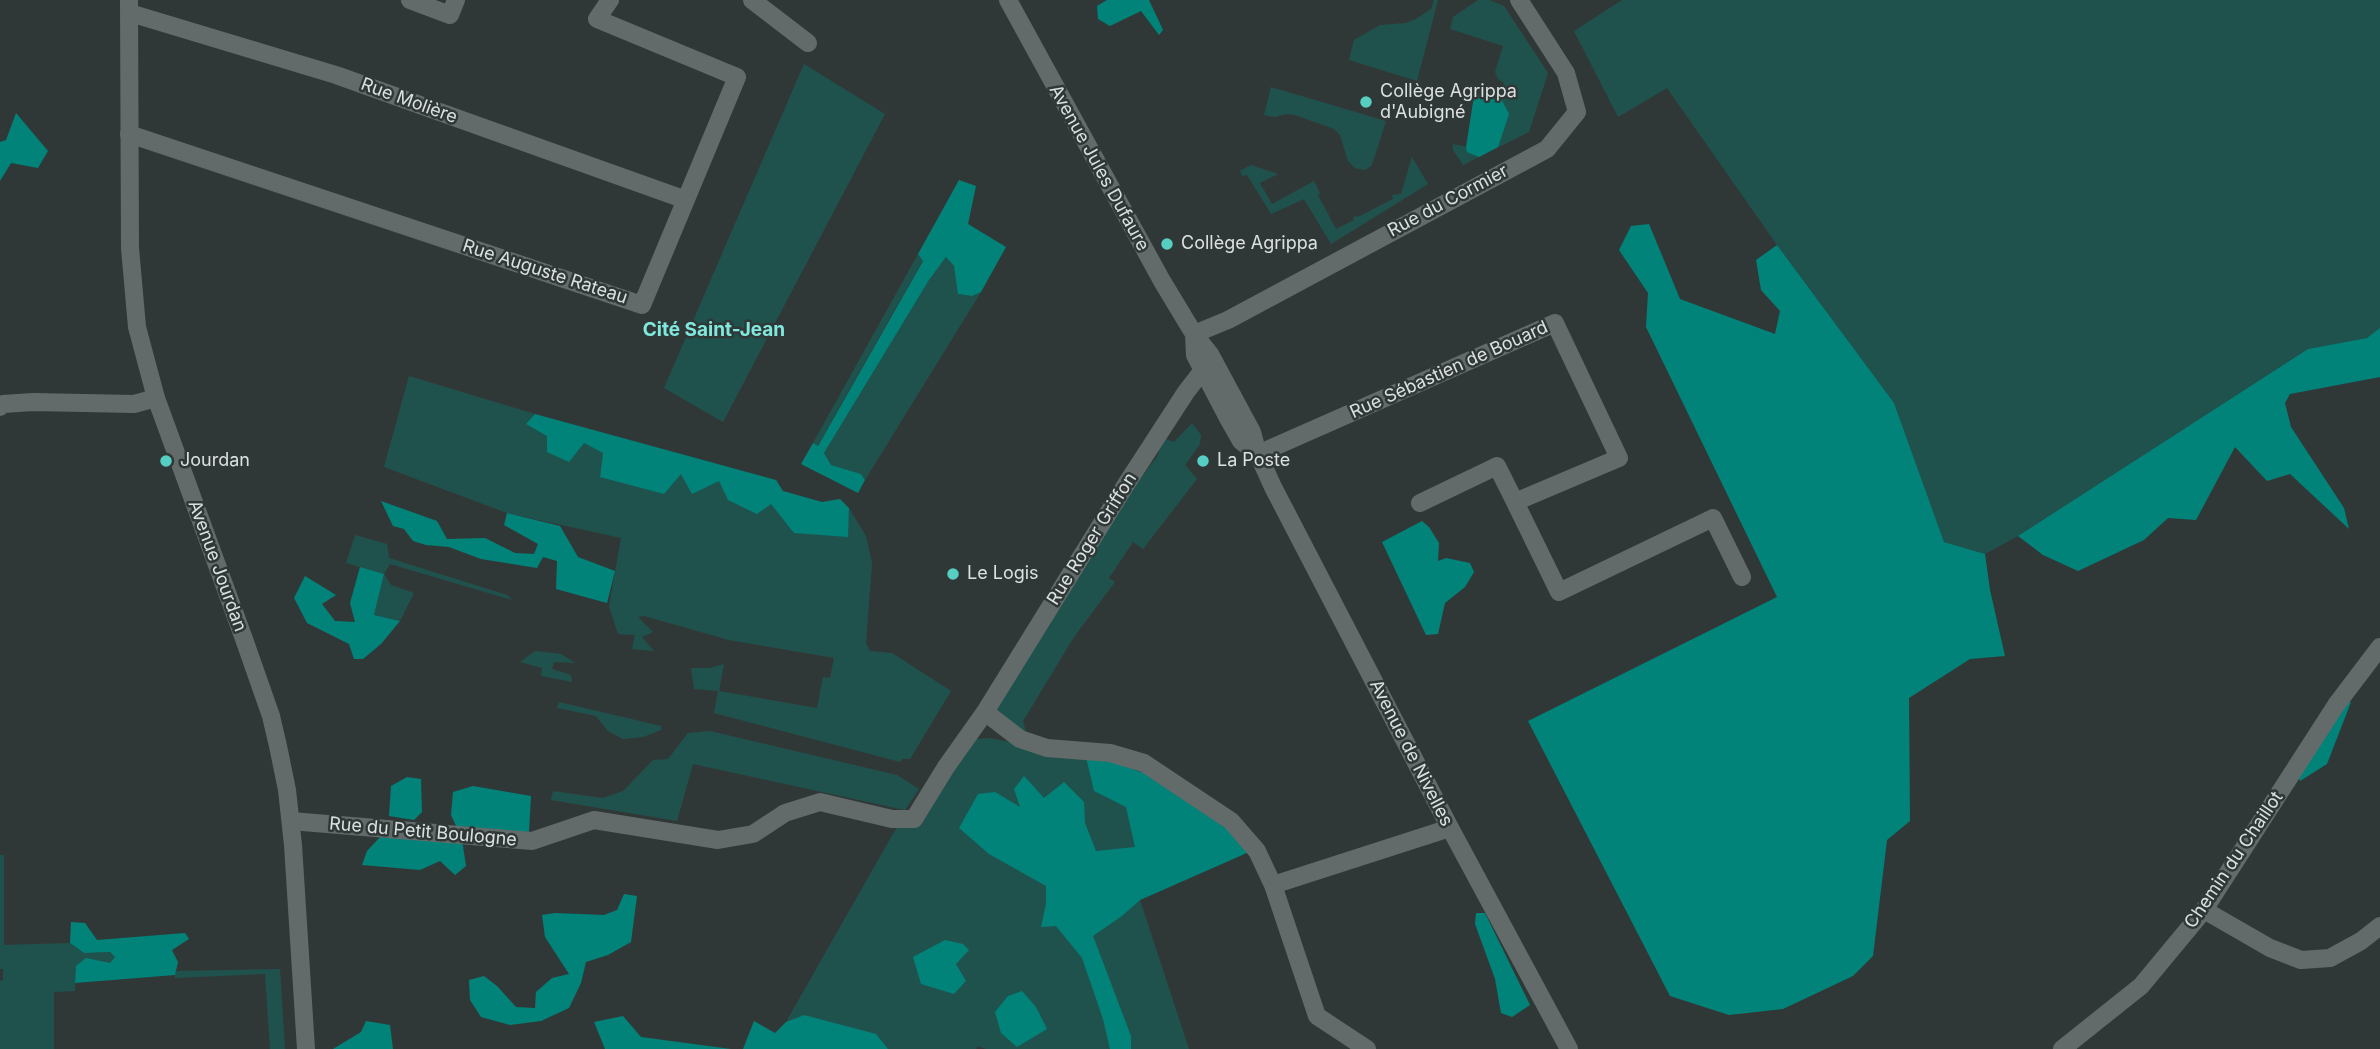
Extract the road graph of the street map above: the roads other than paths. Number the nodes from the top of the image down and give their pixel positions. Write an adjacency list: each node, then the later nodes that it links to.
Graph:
1 (410, 0): 2 (street)
2 (456, 0)
3 (610, 0): 10 (street, Rue Auguste Rateau)
4 (752, 0): 8 (street)
5 (1008, 0): 11 (street, Avenue Jules Dufaure)
6 (1519, 0): 11 (street, Rue du Cormier)
7 (129, 6): 9 (street, Avenue Jourdan); 10 (street, Rue Molière)
8 (808, 43)
9 (129, 134): 10 (street, Rue Auguste Rateau); 13 (street, Avenue Jourdan)
10 (686, 200)
11 (1194, 334): 12 (street, Avenue de Nivelles); 15 (street, Avenue de Nivelles)
12 (1203, 370): 15 (street, Avenue de Nivelles); 20 (street, Rue Roger Griffon)
13 (156, 398): 14 (street); 21 (street, Avenue Jourdan)
14 (0, 407)
15 (1258, 454): 16 (street, Rue Sébastien de Bouard); 22 (street, Avenue de Nivelles)
16 (1515, 502): 17 (street); 18 (street)
17 (1420, 503)
18 (1742, 577)
19 (2380, 647): 24 (street, Chemin du Chaillot)
20 (985, 712): 21 (street, Rue du Petit Boulogne); 23 (street)
21 (291, 821): 26 (street, Avenue Jourdan)
22 (1450, 828): 23 (street); 28 (street, Avenue de Nivelles)
23 (1273, 885): 27 (street)
24 (2204, 910): 25 (street); 29 (street, Chemin du Chaillot)
25 (2380, 926)
26 (306, 1049)
27 (1367, 1049)
28 (1569, 1049)
29 (2062, 1049)

